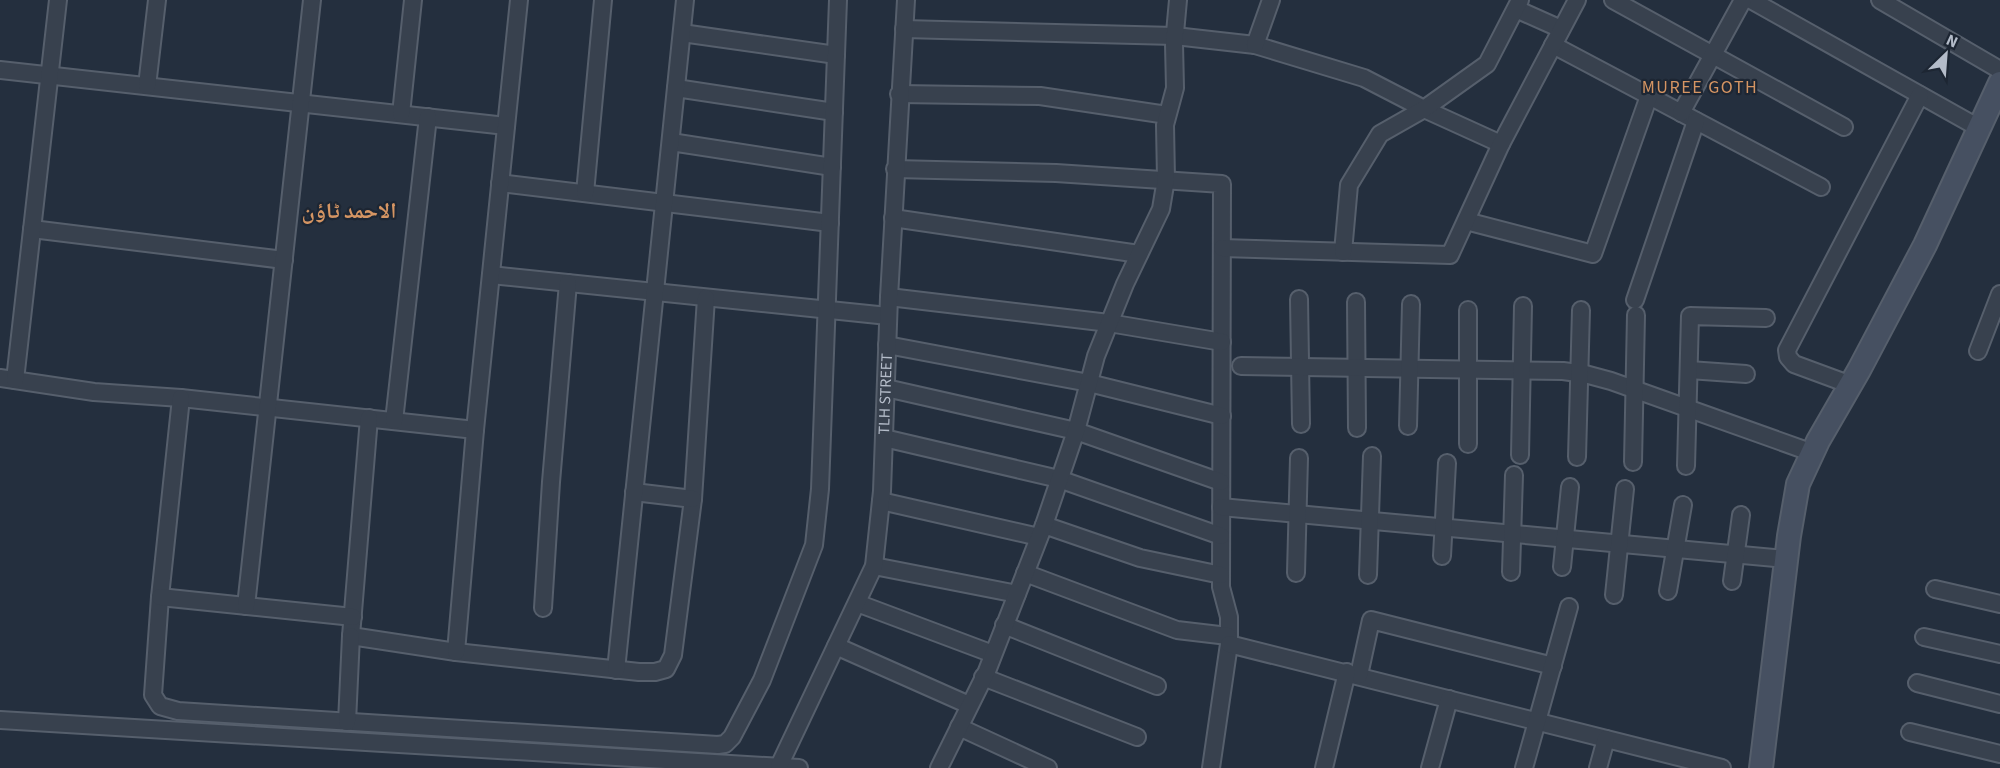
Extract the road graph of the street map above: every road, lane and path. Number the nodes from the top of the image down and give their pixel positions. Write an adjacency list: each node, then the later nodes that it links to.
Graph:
1 (58, 0): 28 (street)
2 (157, 0): 30 (street)
3 (312, 0): 35 (street)
4 (412, 0): 38 (street)
5 (519, 0): 42 (street)
6 (603, 0): 52 (street)
7 (685, 0): 20 (street)
8 (838, 0): 24 (street)
9 (906, 0): 18 (street, TLH STREET)
10 (1178, 0): 21 (street)
11 (1271, 0): 22 (street)
12 (1577, 0): 19 (street)
13 (1612, 0): 25 (street)
14 (1743, 0): 25 (street)
15 (1751, 0): 33 (street)
16 (1880, 0): 27 (street)
17 (1518, 4): 19 (street); 36 (street)
18 (904, 29): 21 (street); 32 (street, TLH STREET)
19 (1561, 29): 23 (street)
20 (682, 33): 24 (street); 31 (street)
21 (1175, 36): 22 (street); 39 (street)
22 (1255, 45): 36 (street)
23 (1553, 45): 34 (street); 46 (street)
24 (836, 55): 37 (street)
25 (1712, 55): 41 (street); 43 (street)
26 (0, 70): 28 (street)
27 (2000, 70)
28 (50, 75): 30 (street); 57 (street)
29 (2000, 84): 44 (street)
30 (147, 86): 35 (street)
31 (676, 88): 37 (street); 45 (street)
32 (899, 94): 39 (street); 48 (street, TLH STREET)
33 (1920, 95): 44 (street); 92 (street)
34 (1649, 96): 41 (street); 55 (street)
35 (302, 103): 38 (street); 61 (street)
36 (1424, 109): 46 (street); 59 (street)
37 (834, 112): 47 (street)
38 (401, 114): 40 (street)
39 (1167, 115): 49 (street)
40 (428, 117): 42 (street); 100 (street)
41 (1689, 117): 51 (street); 94 (street)
42 (506, 126): 50 (street)
43 (1844, 127)
44 (1979, 128): 92 (street)
45 (671, 142): 47 (street); 53 (street)
46 (1501, 144): 55 (street)
47 (832, 168): 56 (street)
48 (895, 169): 49 (street); 54 (street, TLH STREET)
49 (1166, 179): 58 (street); 60 (street)
50 (500, 183): 52 (street); 62 (street)
51 (1821, 187)
52 (585, 193): 53 (street)
53 (664, 203): 56 (street); 64 (street)
54 (893, 218): 60 (street); 66 (street, TLH STREET)
55 (1466, 221): 59 (street)
56 (830, 222): 74 (street)
57 (32, 229): 61 (street); 90 (street)
58 (1222, 248): 59 (street); 78 (street)
59 (1343, 252)
60 (1139, 254): 77 (street)
61 (284, 260): 96 (street)
62 (491, 275): 63 (street); 104 (street)
63 (568, 283): 64 (street); 156 (street)
64 (656, 293): 67 (street); 121 (street)
65 (2000, 294): 80 (street)
66 (889, 297): 75 (street, TLH STREET); 77 (street)
67 (706, 298): 74 (street); 122 (street)
68 (1299, 299): 82 (street)
69 (1356, 303): 83 (street)
70 (1411, 304): 84 (street)
71 (1522, 306): 87 (street)
72 (1468, 310): 85 (street)
73 (1581, 310): 88 (street)
74 (827, 311): 75 (street); 177 (street)
75 (888, 316): 79 (street, TLH STREET)
76 (1766, 318): 86 (street)
77 (1109, 323): 78 (street); 91 (street)
78 (1222, 342): 98 (street)
79 (887, 345): 91 (street); 93 (street, TLH STREET)
80 (1978, 351)
81 (1241, 366): 82 (street)
82 (1300, 367): 83 (street); 101 (street)
83 (1357, 368): 84 (street); 103 (street)
84 (1409, 369): 85 (street); 102 (street)
85 (1468, 370): 87 (street); 107 (street)
86 (1689, 370): 89 (street); 97 (street)
87 (1521, 371): 88 (street); 109 (street)
88 (1579, 373): 94 (street); 111 (street)
89 (1746, 374)
90 (7, 379): 95 (street)
91 (1089, 383): 98 (street); 105 (street)
92 (1851, 385): 108 (street)
93 (886, 388): 105 (street); 106 (street, TLH STREET)
94 (1634, 389): 97 (street); 113 (street)
95 (181, 398): 96 (street); 151 (street)
96 (268, 407): 99 (street); 154 (street)
97 (1688, 408): 108 (street); 115 (street)
98 (1222, 416): 118 (street)
99 (369, 418): 100 (street); 157 (street)
100 (394, 421): 104 (street)
101 (1301, 424)
102 (1408, 426)
103 (1358, 429)
104 (475, 430): 163 (street)
105 (1076, 431): 117 (street); 118 (street)
106 (884, 438): 117 (street); 123 (street, TLH STREET)
107 (1468, 444)
108 (1813, 453): 138 (street)
109 (1520, 455)
110 (1372, 456): 128 (street)
111 (1577, 457)
112 (1299, 458): 126 (street)
113 (1633, 462)
114 (1447, 463): 129 (street)
115 (1686, 466)
116 (1514, 475): 131 (street)
117 (1059, 479): 130 (street); 132 (street)
118 (1221, 482): 125 (street)
119 (1570, 487): 133 (street)
120 (1625, 489): 134 (street)
121 (634, 492): 122 (street); 167 (street)
122 (693, 499): 167 (street)
123 (881, 501): 130 (street); 139 (street, TLH STREET)
124 (1683, 505): 135 (street)
125 (1221, 507): 126 (street); 132 (street)
126 (1298, 514): 128 (street); 143 (street)
127 (1741, 515): 136 (street)
128 (1370, 521): 129 (street); 145 (street)
129 (1444, 528): 131 (street); 137 (street)
130 (1042, 531): 142 (street); 144 (street)
131 (1512, 534): 133 (street); 141 (street)
132 (1221, 536): 144 (street)
133 (1565, 539): 134 (street); 140 (street)
134 (1619, 544): 135 (street); 150 (street)
135 (1676, 549): 136 (street); 148 (street)
136 (1735, 554): 138 (street); 146 (street)
137 (1443, 556)
138 (1786, 559): 194 (street)
139 (874, 566): 149 (street); 152 (street, TLH STREET)
140 (1562, 567)
141 (1511, 572)
142 (1025, 573): 149 (street); 161 (street)
143 (1296, 573)
144 (1221, 575): 161 (street)
145 (1368, 575)
146 (1732, 581)
147 (1935, 589): 153 (street)
148 (1668, 591)
149 (1017, 594): 158 (street)
150 (1614, 595)
151 (160, 597): 154 (street); 177 (street)
152 (857, 603): 162 (street, TLH STREET); 164 (street)
153 (2000, 604)
154 (246, 606): 157 (street)
155 (1569, 606): 166 (street)
156 (543, 608)
157 (353, 617): 159 (street)
158 (1004, 625): 164 (street); 171 (street)
159 (351, 636): 163 (street); 177 (street)
160 (1924, 637): 165 (street)
161 (1228, 640): 168 (street); 188 (street)
162 (836, 646): 174 (street); 184 (street, TLH STREET)
163 (456, 652): 167 (street)
164 (993, 654): 169 (street)
165 (2000, 654)
166 (1553, 666): 168 (street); 176 (street)
167 (616, 670)
168 (1353, 674): 172 (street); 189 (street)
169 (983, 677): 174 (street); 180 (street)
170 (1917, 683): 173 (street)
171 (1157, 686)
172 (1449, 699): 176 (street); 190 (street)
173 (2000, 704)
174 (969, 705): 178 (street)
175 (0, 720): 184 (street)
176 (1536, 721): 181 (street); 191 (street)
177 (347, 722)
178 (959, 727): 186 (street); 187 (street)
179 (1910, 732): 182 (street)
180 (1137, 737)
181 (1606, 738): 183 (street); 192 (street)
182 (2000, 754)
183 (1677, 762): 193 (street)
184 (779, 766): 185 (street)
185 (799, 768)
186 (939, 768)
187 (1048, 768)
188 (1211, 768)
189 (1324, 768)
190 (1430, 768)
191 (1524, 768)
192 (1598, 768)
193 (1722, 768)
194 (1761, 768)

